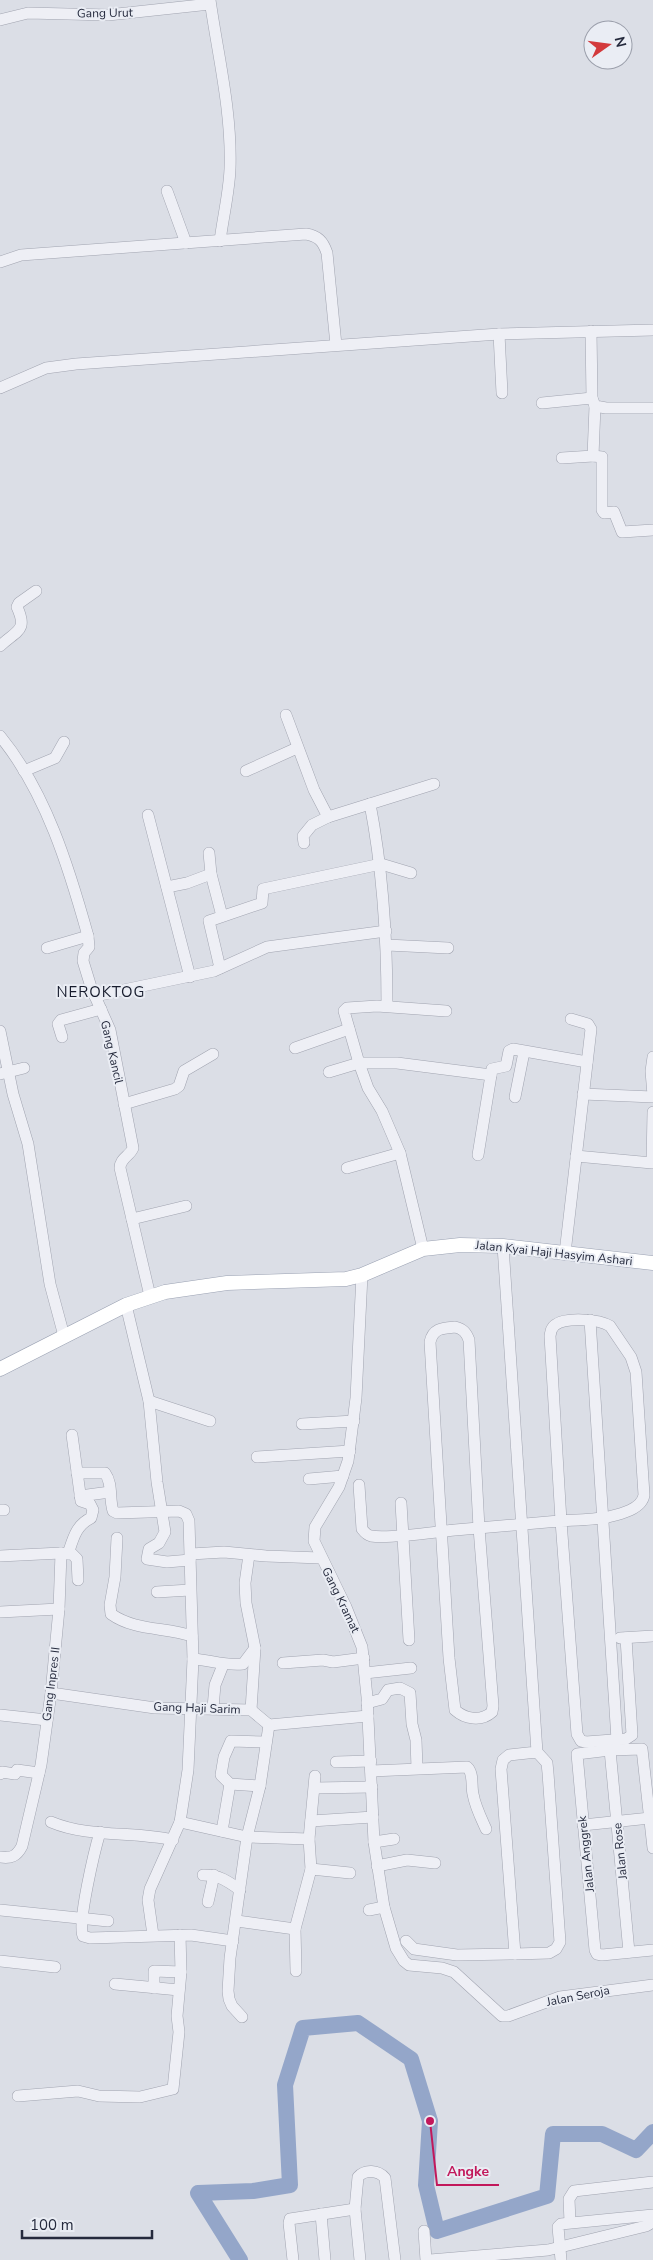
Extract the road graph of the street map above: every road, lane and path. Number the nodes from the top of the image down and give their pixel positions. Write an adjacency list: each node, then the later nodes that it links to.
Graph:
1 (210, 2): 2 (street, Gang Urut); 5 (street)
2 (154, 5): 3 (street, Gang Urut)
3 (0, 20)
4 (167, 192): 6 (street)
5 (220, 241): 6 (street); 11 (street)
6 (186, 243): 7 (street)
7 (0, 262)
8 (653, 330): 9 (street)
9 (591, 331): 10 (street); 14 (street)
10 (499, 334): 11 (street); 13 (street)
11 (336, 344): 12 (street)
12 (0, 388)
13 (502, 393)
14 (594, 402): 15 (street); 16 (street); 17 (street)
15 (542, 403)
16 (653, 408)
17 (593, 456): 18 (street); 19 (street)
18 (562, 458)
19 (653, 530)
20 (36, 591): 21 (street)
21 (0, 646)
22 (286, 715): 25 (street)
23 (2, 742): 26 (street, Gang Kancil)
24 (64, 742): 26 (street)
25 (297, 748): 27 (street); 31 (street)
26 (24, 771): 40 (street, Gang Kancil)
27 (246, 771)
28 (434, 784): 29 (street)
29 (370, 804): 31 (street); 34 (street)
30 (148, 815): 37 (street)
31 (328, 817): 32 (street)
32 (304, 843)
33 (209, 853): 36 (street)
34 (381, 864): 35 (street); 38 (street); 39 (street)
35 (411, 873)
36 (211, 874): 37 (street); 38 (street)
37 (167, 886): 45 (street)
38 (222, 916): 44 (street)
39 (386, 931): 41 (street); 44 (street)
40 (88, 936): 42 (street); 46 (street, Gang Kancil)
41 (387, 945): 43 (street); 47 (street)
42 (47, 948)
43 (448, 948)
44 (220, 968): 45 (street)
45 (190, 976): 46 (street)
46 (95, 996): 48 (street, Gang Kancil)
47 (387, 1006): 49 (street); 51 (street)
48 (101, 1009): 53 (street); 67 (street, Gang Kancil)
49 (446, 1011)
50 (571, 1019): 58 (street)
51 (349, 1029): 54 (street); 59 (street)
52 (0, 1031): 62 (street)
53 (62, 1037)
54 (295, 1048)
55 (524, 1052): 58 (street); 63 (street); 66 (street)
56 (213, 1054): 67 (street)
57 (653, 1057): 65 (street)
58 (587, 1062): 64 (street)
59 (358, 1063): 61 (street); 63 (street); 69 (street)
60 (24, 1068): 62 (street)
61 (329, 1072)
62 (4, 1073): 83 (street)
63 (491, 1075): 70 (street)
64 (583, 1094): 65 (street); 71 (street)
65 (653, 1096)
66 (515, 1097)
67 (124, 1104): 74 (street, Gang Kancil)
68 (653, 1112): 71 (street)
69 (400, 1154): 72 (street); 76 (street)
70 (478, 1155)
71 (576, 1156): 77 (street)
72 (347, 1168)
73 (186, 1206): 74 (street)
74 (132, 1219): 80 (street, Gang Kancil)
75 (503, 1246): 76 (main road, Jalan Kyai Haji Hasyim Ashari); 77 (main road, Jalan Kyai Haji Hasyim Ashari); 102 (street)
76 (424, 1250): 79 (main road, Jalan Kyai Haji Hasyim Ashari)
77 (565, 1253): 78 (main road, Jalan Kyai Haji Hasyim Ashari)
78 (653, 1263)
79 (362, 1275): 80 (main road, Jalan Kyai Haji Hasyim Ashari); 87 (street, Gang Kramat)
80 (150, 1296): 81 (main road, Jalan Kyai Haji Hasyim Ashari)
81 (126, 1305): 83 (main road, Jalan Kyai Haji Hasyim Ashari); 85 (street)
82 (590, 1320): 100 (street); 100 (street); 101 (street)
83 (64, 1336): 84 (main road, Jalan Kyai Haji Hasyim Ashari)
84 (0, 1369)
85 (149, 1401): 86 (street); 99 (street)
86 (210, 1421)
87 (354, 1421): 88 (street); 90 (street, Gang Kramat)
88 (302, 1424)
89 (72, 1435): 92 (street)
90 (350, 1451): 91 (street); 93 (street, Gang Kramat)
91 (257, 1457)
92 (77, 1473): 96 (street); 97 (street)
93 (343, 1476): 94 (street); 111 (street, Gang Kramat)
94 (309, 1479)
95 (359, 1485): 105 (street)
96 (110, 1492): 97 (street); 99 (street)
97 (80, 1496): 107 (street, Gang Inpres II)
98 (401, 1503): 105 (street)
99 (162, 1512): 110 (street); 110 (street)
100 (601, 1518): 101 (street); 120 (street)
101 (561, 1521): 102 (street); 138 (street)
102 (521, 1524): 103 (street); 141 (street)
103 (479, 1528): 104 (street); 104 (street); 104 (street)
104 (442, 1531): 105 (street)
105 (403, 1534): 121 (street)
106 (117, 1538): 117 (street)
107 (64, 1553): 109 (street); 112 (street); 115 (street, Gang Inpres II)
108 (249, 1555): 110 (street); 111 (street); 122 (street)
109 (0, 1556)
110 (191, 1557): 113 (street)
111 (321, 1558): 123 (street, Gang Kramat)
112 (78, 1580)
113 (190, 1590): 114 (street); 117 (street)
114 (157, 1592)
115 (58, 1609): 116 (street); 129 (street, Gang Inpres II)
116 (0, 1612)
117 (192, 1636): 124 (street)
118 (653, 1636): 119 (street)
119 (626, 1638): 120 (street); 138 (street)
120 (611, 1639): 138 (street)
121 (409, 1640)
122 (255, 1648): 126 (street); 133 (street)
123 (364, 1658): 125 (street); 128 (street, Gang Kramat)
124 (193, 1659): 126 (street); 131 (street)
125 (283, 1662)
126 (223, 1665): 132 (street)
127 (411, 1668): 128 (street)
128 (365, 1673): 130 (street, Gang Kramat)
129 (51, 1693): 131 (street, Gang Haji Sarim); 136 (street, Gang Inpres II)
130 (367, 1703): 135 (street, Gang Kramat); 144 (street)
131 (192, 1708): 132 (street, Gang Haji Sarim); 156 (street)
132 (213, 1708): 133 (street, Gang Haji Sarim)
133 (251, 1710): 137 (street, Gang Haji Sarim)
134 (0, 1715): 136 (street)
135 (368, 1716): 137 (street); 143 (street, Gang Kramat)
136 (47, 1720): 145 (street, Gang Inpres II)
137 (269, 1725): 139 (street)
138 (617, 1740)
139 (266, 1742): 148 (street); 149 (street)
140 (610, 1750): 147 (street); 154 (street, Jalan Rose); 157 (street, Jalan Anggrek)
141 (537, 1752): 187 (street); 187 (street)
142 (336, 1762): 143 (street)
143 (371, 1766): 144 (street); 150 (street, Gang Kramat)
144 (417, 1768): 158 (street)
145 (39, 1773): 146 (street); 167 (street, Gang Inpres II)
146 (0, 1774)
147 (650, 1778): 152 (street)
148 (230, 1784): 149 (street); 159 (street)
149 (260, 1786): 161 (street)
150 (372, 1787): 151 (street, Gang Kramat); 153 (street)
151 (373, 1817): 153 (street); 165 (street, Gang Kramat)
152 (650, 1818): 154 (street); 166 (street)
153 (311, 1821): 162 (street)
154 (617, 1821): 157 (street); 186 (street, Jalan Rose)
155 (51, 1822): 160 (street)
156 (180, 1822): 159 (street); 164 (street)
157 (583, 1825): 186 (street, Jalan Anggrek)
158 (486, 1829)
159 (222, 1831): 161 (street)
160 (100, 1832): 164 (street); 177 (street)
161 (247, 1837): 162 (street); 172 (street)
162 (309, 1839): 170 (street)
163 (394, 1839): 165 (street)
164 (173, 1840): 181 (street)
165 (374, 1842): 169 (street, Gang Kramat)
166 (653, 1848)
167 (0, 1857)
168 (434, 1863): 169 (street)
169 (377, 1866): 174 (street, Gang Kramat)
170 (311, 1869): 171 (street); 180 (street)
171 (350, 1873)
172 (240, 1890): 173 (street); 179 (street)
173 (208, 1902)
174 (384, 1907): 176 (street); 189 (street, Gang Kramat)
175 (0, 1910): 177 (street)
176 (369, 1910)
177 (82, 1920): 178 (street); 181 (street)
178 (108, 1921)
179 (237, 1921): 180 (street); 183 (street)
180 (295, 1929): 191 (street)
181 (153, 1935): 182 (street)
182 (180, 1935): 183 (street); 192 (street)
183 (233, 1941): 197 (street)
184 (406, 1941): 187 (street)
185 (653, 1950): 186 (street)
186 (629, 1952)
187 (515, 1954)
188 (0, 1961): 190 (street)
189 (404, 1961): 194 (street, Jalan Seroja)
190 (55, 1967)
191 (296, 1971)
192 (181, 1972): 195 (street); 196 (street)
193 (115, 1984): 195 (street)
194 (653, 1985)
195 (154, 1988): 196 (street)
196 (179, 1990): 198 (street)
197 (242, 2018)
198 (18, 2096)
199 (653, 2182): 203 (street)
200 (355, 2209): 201 (street); 209 (street); 210 (street)
201 (321, 2214): 207 (street); 208 (street)
202 (653, 2215): 203 (street)
203 (570, 2222): 206 (street)
204 (653, 2222): 206 (street)
205 (424, 2231): 211 (street)
206 (560, 2248): 212 (street); 213 (street)
207 (293, 2260)
208 (325, 2260)
209 (360, 2260)
210 (395, 2260)
211 (426, 2260)
212 (430, 2260)
213 (561, 2260)

